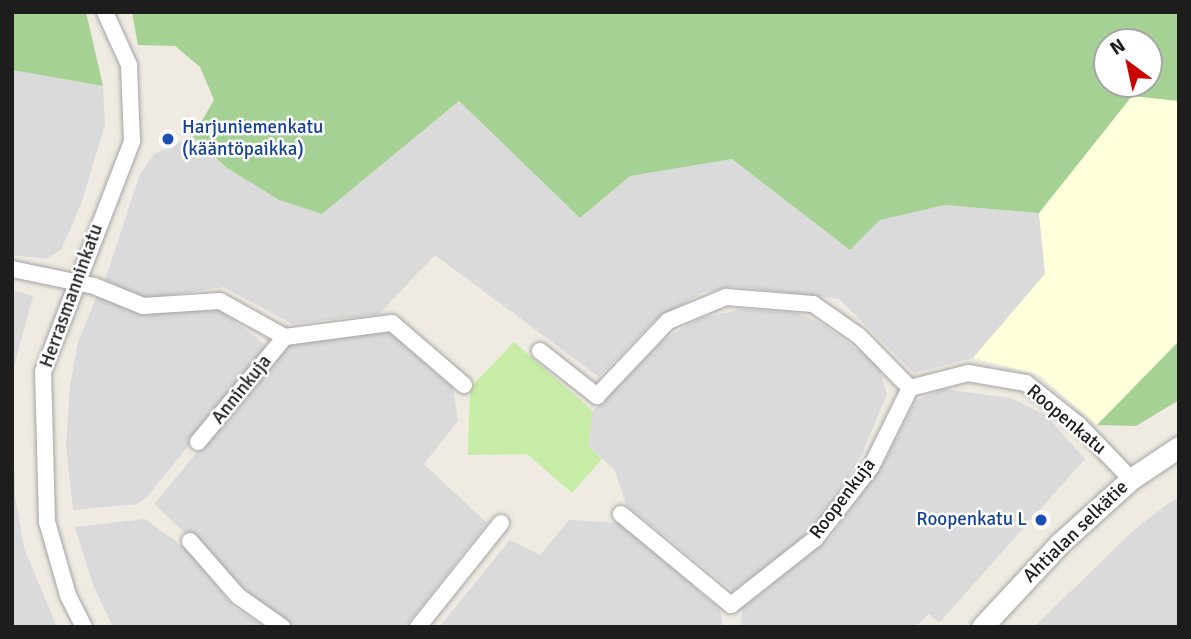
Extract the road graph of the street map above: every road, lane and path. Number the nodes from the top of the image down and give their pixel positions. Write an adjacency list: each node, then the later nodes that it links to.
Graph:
1 (105, 12): 3 (street, Herrasmanninkatu)
2 (12, 269): 3 (street)
3 (74, 283): 4 (street); 14 (street, Herrasmanninkatu)
4 (285, 337): 6 (street); 8 (street, Anninkuja)
5 (540, 351): 7 (street)
6 (464, 385)
7 (910, 388): 10 (street, Roopenkatu); 11 (street, Roopenkuja)
8 (198, 442)
9 (1179, 447): 10 (street, Ahtialan selkätie)
10 (1131, 479): 17 (street, Ahtialan selkätie)
11 (621, 514)
12 (501, 523): 16 (street)
13 (190, 541): 15 (street)
14 (84, 627)
15 (282, 627)
16 (418, 627)
17 (982, 627)

